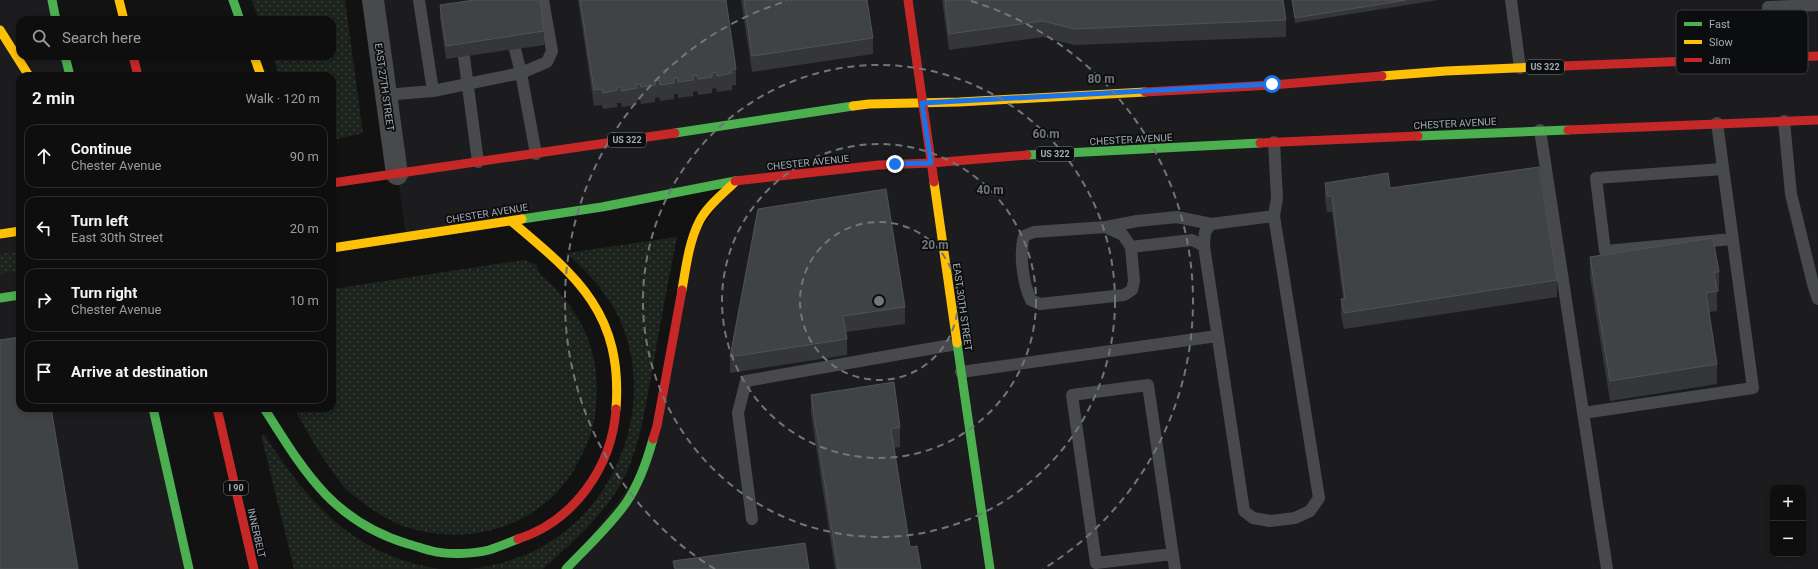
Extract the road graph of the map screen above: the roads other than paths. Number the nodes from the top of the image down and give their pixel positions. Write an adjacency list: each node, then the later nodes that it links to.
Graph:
1 (52, 0): 11 (main road)
2 (118, 0): 12 (main road)
3 (233, 0): 13 (main road)
4 (373, 0): 33 (street, EAST 27TH STREET)
5 (419, 0): 32 (lane)
6 (543, 0): 30 (lane)
7 (908, 0): 34 (main road, EAST 30TH STREET)
8 (1511, 0): 25 (lane)
9 (1818, 5): 10 (lane)
10 (1768, 10)
11 (55, 16)
12 (123, 16)
13 (239, 16)
14 (0, 30): 16 (main road)
15 (515, 49): 30 (lane)
16 (16, 55)
17 (1808, 56): 18 (main road, US 322)
18 (1818, 56)
19 (464, 57): 31 (lane)
20 (19, 60): 26 (main road)
21 (66, 60): 27 (main road)
22 (134, 60): 28 (main road)
23 (255, 60): 29 (main road)
24 (1676, 62): 25 (main road, US 322)
25 (1520, 68): 34 (main road, US 322)
26 (26, 72)
27 (69, 72)
28 (137, 72)
29 (260, 72)
30 (521, 73): 31 (lane); 40 (lane)
31 (468, 84): 32 (lane); 41 (lane)
32 (433, 91): 33 (lane)
33 (385, 95): 44 (street, EAST 27TH STREET)
34 (922, 103): 40 (main road, US 322); 42 (main road, EAST 30TH STREET)
35 (1818, 120): 36 (main road, CHESTER AVENUE / US 322)
36 (1784, 121): 37 (main road, CHESTER AVENUE / US 322); 59 (lane)
37 (1716, 123): 38 (main road, CHESTER AVENUE / US 322); 43 (lane)
38 (1540, 130): 39 (main road, CHESTER AVENUE / US 322); 66 (lane)
39 (1274, 142): 42 (main road, CHESTER AVENUE / US 322); 47 (lane)
40 (536, 154): 41 (main road, US 322)
41 (478, 162): 44 (main road, US 322)
42 (931, 163): 45 (main road, CHESTER AVENUE / US 322); 61 (main road, EAST 30TH STREET)
43 (1723, 169): 53 (lane); 53 (lane)
44 (396, 174): 46 (main road, US 322)
45 (736, 180): 48 (main road, CHESTER AVENUE / US 322); 71 (main road)
46 (336, 182)
47 (1274, 216): 49 (lane); 60 (lane)
48 (511, 221): 55 (main road, CHESTER AVENUE / US 322); 65 (main road)
49 (1211, 224): 50 (lane); 54 (lane)
50 (1106, 227): 56 (lane); 56 (lane)
51 (16, 232): 52 (main road)
52 (0, 234)
53 (1732, 239): 66 (lane)
54 (1204, 246): 56 (lane); 60 (lane)
55 (336, 247)
56 (1130, 247)
57 (16, 296): 58 (main road)
58 (0, 298)
59 (1818, 299)
60 (1217, 336): 62 (lane)
61 (957, 344): 62 (main road, EAST 30TH STREET); 67 (lane)
62 (961, 372): 72 (main road, EAST 30TH STREET)
63 (154, 412): 69 (main road)
64 (218, 412): 70 (main road, INNERBELT / I 90)
65 (267, 412)
66 (1583, 413): 74 (lane)
67 (752, 519)
68 (1172, 554): 68 (lane); 73 (lane)
69 (189, 569)
70 (254, 569)
71 (566, 569)
72 (990, 569)
73 (1175, 569)
74 (1607, 569)

